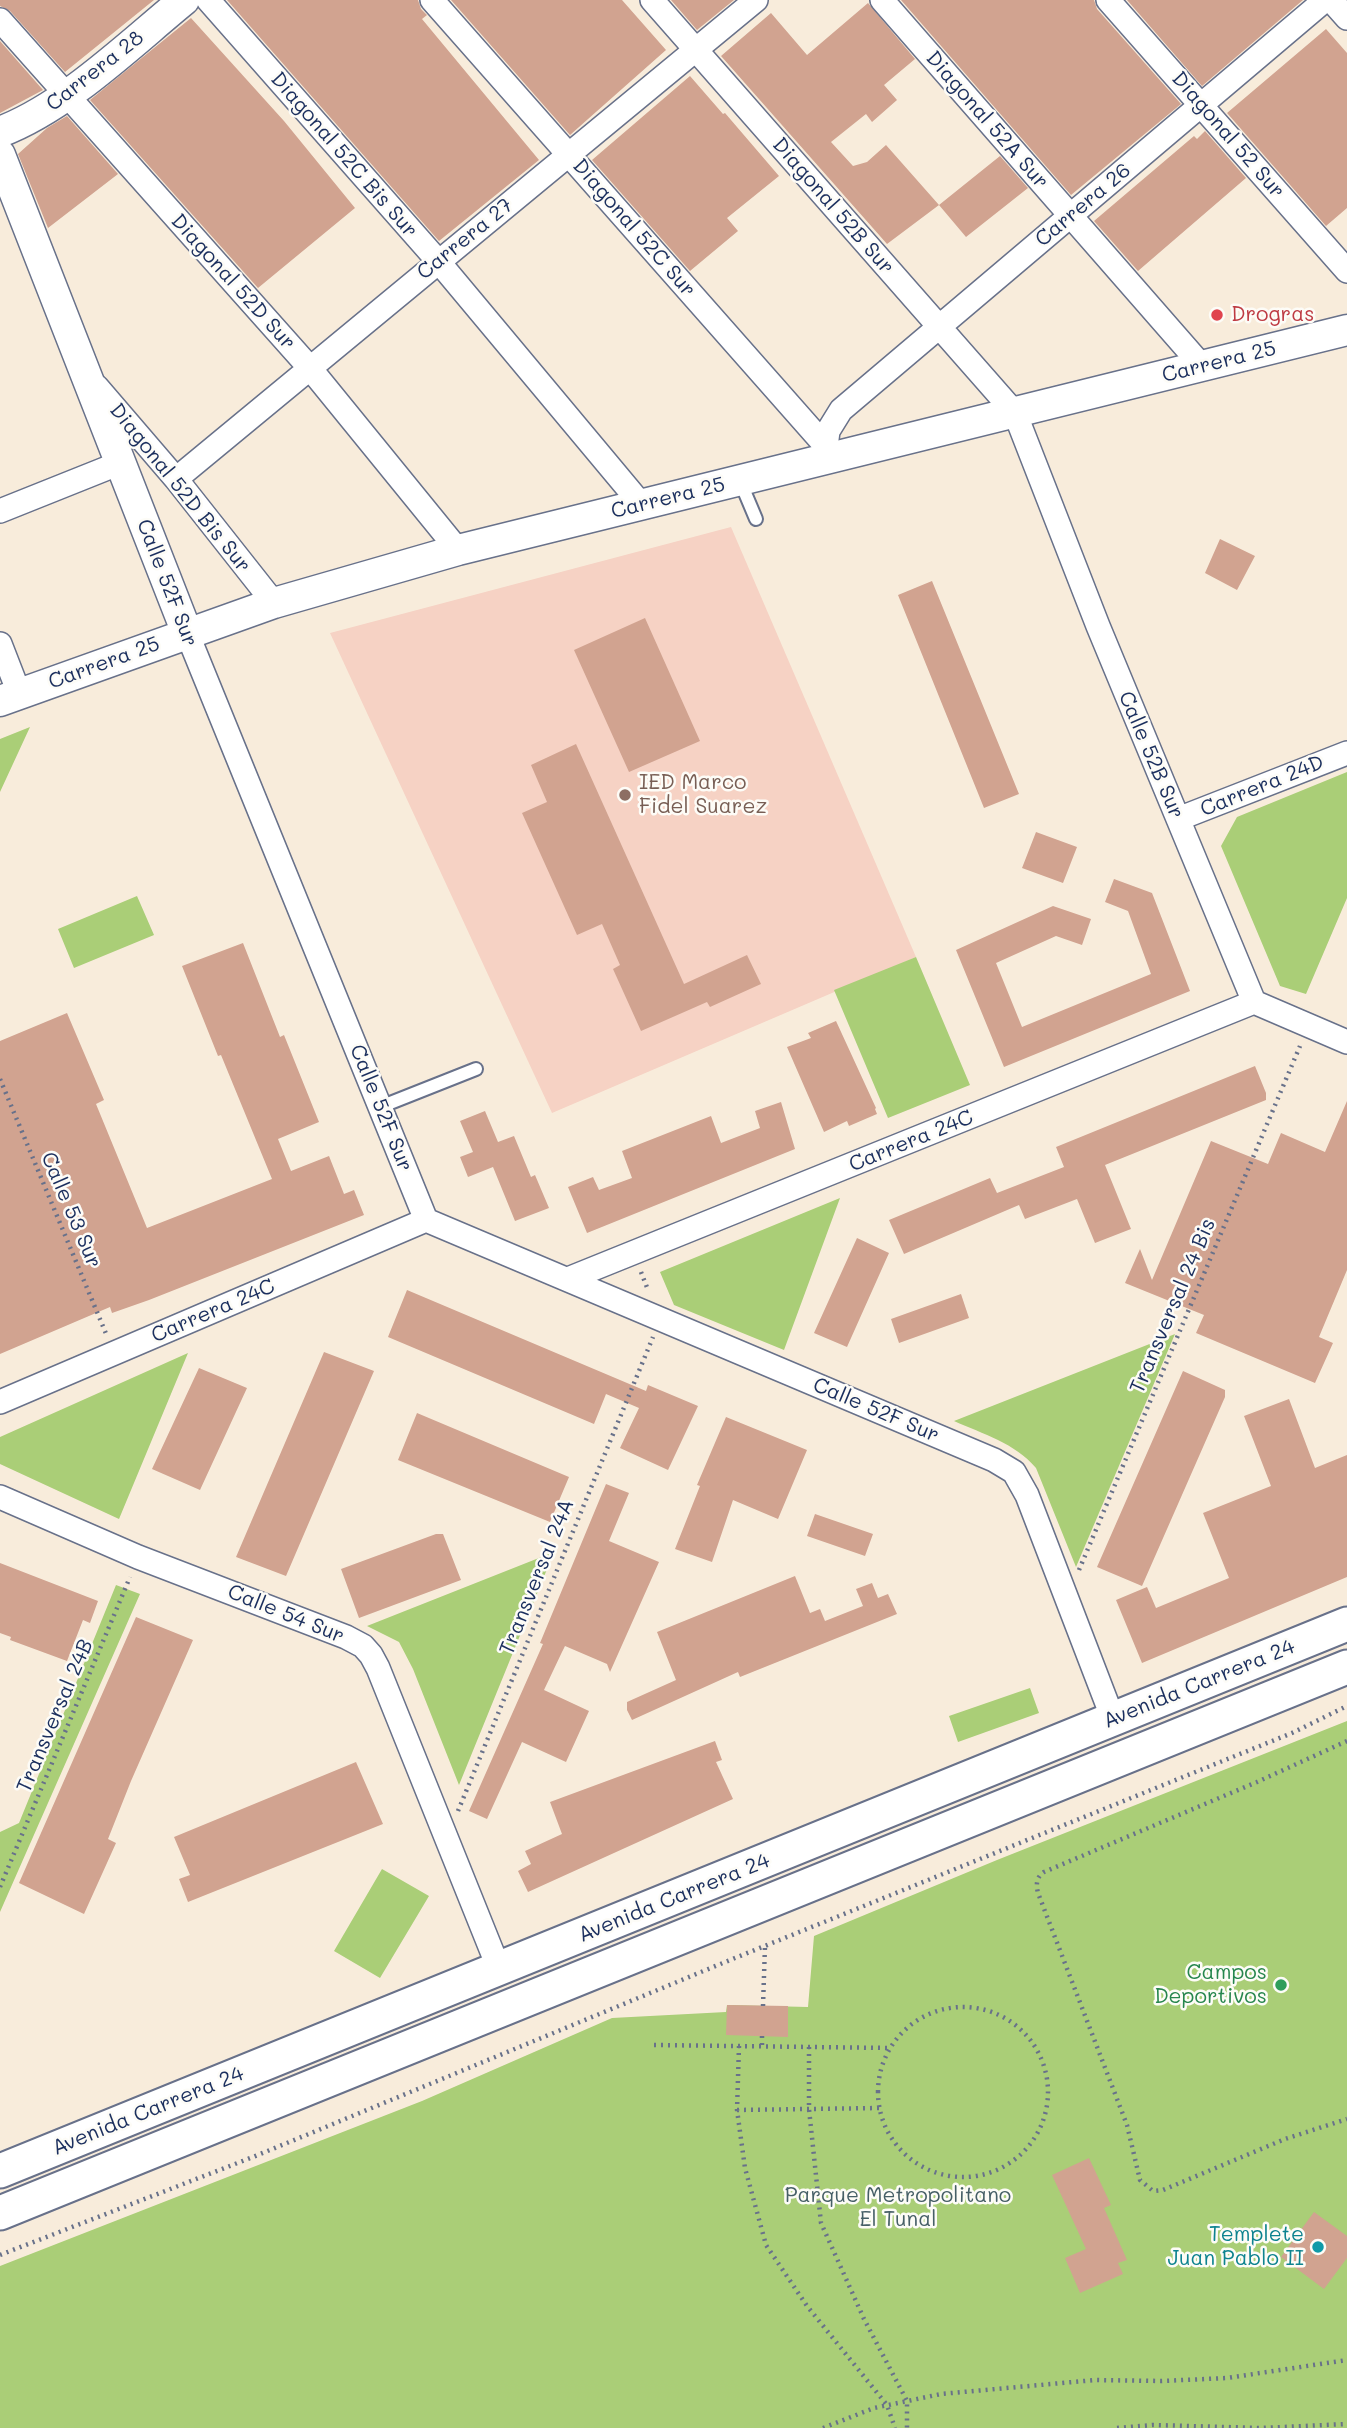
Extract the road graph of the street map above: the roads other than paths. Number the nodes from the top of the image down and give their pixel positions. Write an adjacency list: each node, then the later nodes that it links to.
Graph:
1 (184, 0): 13 (street, Carrera 28)
2 (208, 0): 19 (street, Diagonal 52C Bis Sur)
3 (432, 0): 16 (street, Diagonal 52C Sur)
4 (652, 0): 12 (street, Diagonal 52B Sur)
5 (756, 0): 12 (street, Carrera 27)
6 (882, 0): 18 (street, Diagonal 52A Sur)
7 (1108, 0): 14 (street, Diagonal 52 Sur)
8 (1325, 0): 14 (street, Carrera 26)
9 (1331, 0): 10 (street)
10 (1347, 18)
11 (0, 20): 13 (street, Diagonal 52D Sur)
12 (696, 50): 16 (street, Carrera 27); 21 (street, Diagonal 52B Sur)
13 (67, 95): 15 (street, Carrera 28); 24 (street, Diagonal 52D Sur)
14 (1201, 105): 18 (street, Carrera 26); 20 (street, Diagonal 52 Sur)
15 (0, 132)
16 (568, 154): 19 (street, Carrera 27); 28 (street, Diagonal 52C Sur)
17 (0, 155): 25 (street, Calle 52F Sur)
18 (1071, 215): 21 (street, Carrera 26); 23 (street, Diagonal 52A Sur)
19 (438, 261): 24 (street, Carrera 27); 33 (street, Diagonal 52C Bis Sur)
20 (1347, 271)
21 (939, 327): 26 (street, Carrera 26); 27 (street, Diagonal 52B Sur)
22 (1347, 330): 23 (street, Carrera 25)
23 (1202, 366): 27 (street, Carrera 25)
24 (309, 367): 31 (street, Carrera 27); 36 (street, Diagonal 52D Sur)
25 (85, 374): 30 (street, Calle 52F Sur); 31 (street, Diagonal 52D Bis Sur)
26 (841, 411): 28 (street, Carrera 26); 29 (street, Carrera 26)
27 (1015, 413): 29 (street, Carrera 25); 42 (street, Calle 52B Sur)
28 (802, 419): 29 (street, Diagonal 52C Sur)
29 (831, 452): 32 (street, Carrera 25)
30 (120, 463): 34 (street); 38 (street, Calle 52F Sur)
31 (176, 479): 37 (street, Diagonal 52D Bis Sur)
32 (740, 480): 33 (street, Carrera 25); 35 (lane)
33 (641, 504): 36 (street, Carrera 25)
34 (0, 511)
35 (757, 519)
36 (457, 551): 37 (street, Carrera 25)
37 (274, 603): 38 (street, Carrera 25)
38 (187, 633): 40 (street, Carrera 25); 46 (street, Calle 52F Sur)
39 (0, 644): 40 (street)
40 (10, 697)
41 (1347, 752): 42 (street, Carrera 24D)
42 (1178, 819): 43 (street, Calle 52B Sur)
43 (1254, 1002): 44 (street); 48 (street, Carrera 24C)
44 (1347, 1042)
45 (476, 1069): 46 (lane)
46 (380, 1107): 47 (street, Calle 52F Sur)
47 (426, 1220): 48 (street, Calle 52F Sur); 49 (street, Carrera 24C)
48 (568, 1279): 53 (street, Calle 52F Sur)
49 (0, 1402)
50 (0, 1497): 54 (street, Calle 54 Sur)
51 (1347, 1624): 53 (main road, Avenida Carrera 24)
52 (1347, 1667): 56 (main road, Avenida Carrera 24)
53 (1113, 1719): 54 (main road, Avenida Carrera 24)
54 (499, 1969): 55 (main road, Avenida Carrera 24)
55 (0, 2171)
56 (1, 2209)

